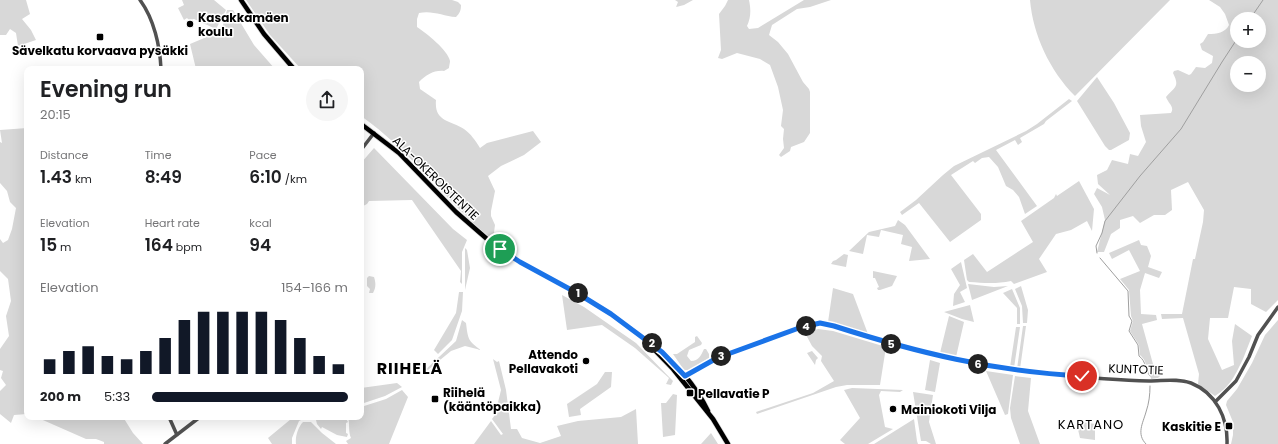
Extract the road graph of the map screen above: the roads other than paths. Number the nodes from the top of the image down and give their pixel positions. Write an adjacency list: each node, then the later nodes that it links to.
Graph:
1 (140, 0): 3 (street)
2 (242, 0): 4 (main road)
3 (161, 66)
4 (291, 66)
5 (364, 126): 6 (main road, ALA-OKEROISTENTIE)
6 (374, 133): 7 (street); 9 (main road, ALA-OKEROISTENTIE)
7 (364, 146)
8 (1278, 308): 11 (street)
9 (639, 334): 10 (main road, ALA-OKEROISTENTIE); 12 (main road, ALA-OKEROISTENTIE)
10 (685, 376): 11 (street, KUNTOTIE); 12 (main road, ALA-OKEROISTENTIE)
11 (1215, 402): 18 (street, KUNTOTIE)
12 (713, 419): 17 (main road, ALA-OKEROISTENTIE)
13 (170, 420): 15 (street)
14 (196, 420): 15 (street)
15 (176, 435): 16 (street)
16 (165, 444)
17 (728, 444)
18 (1227, 444)

